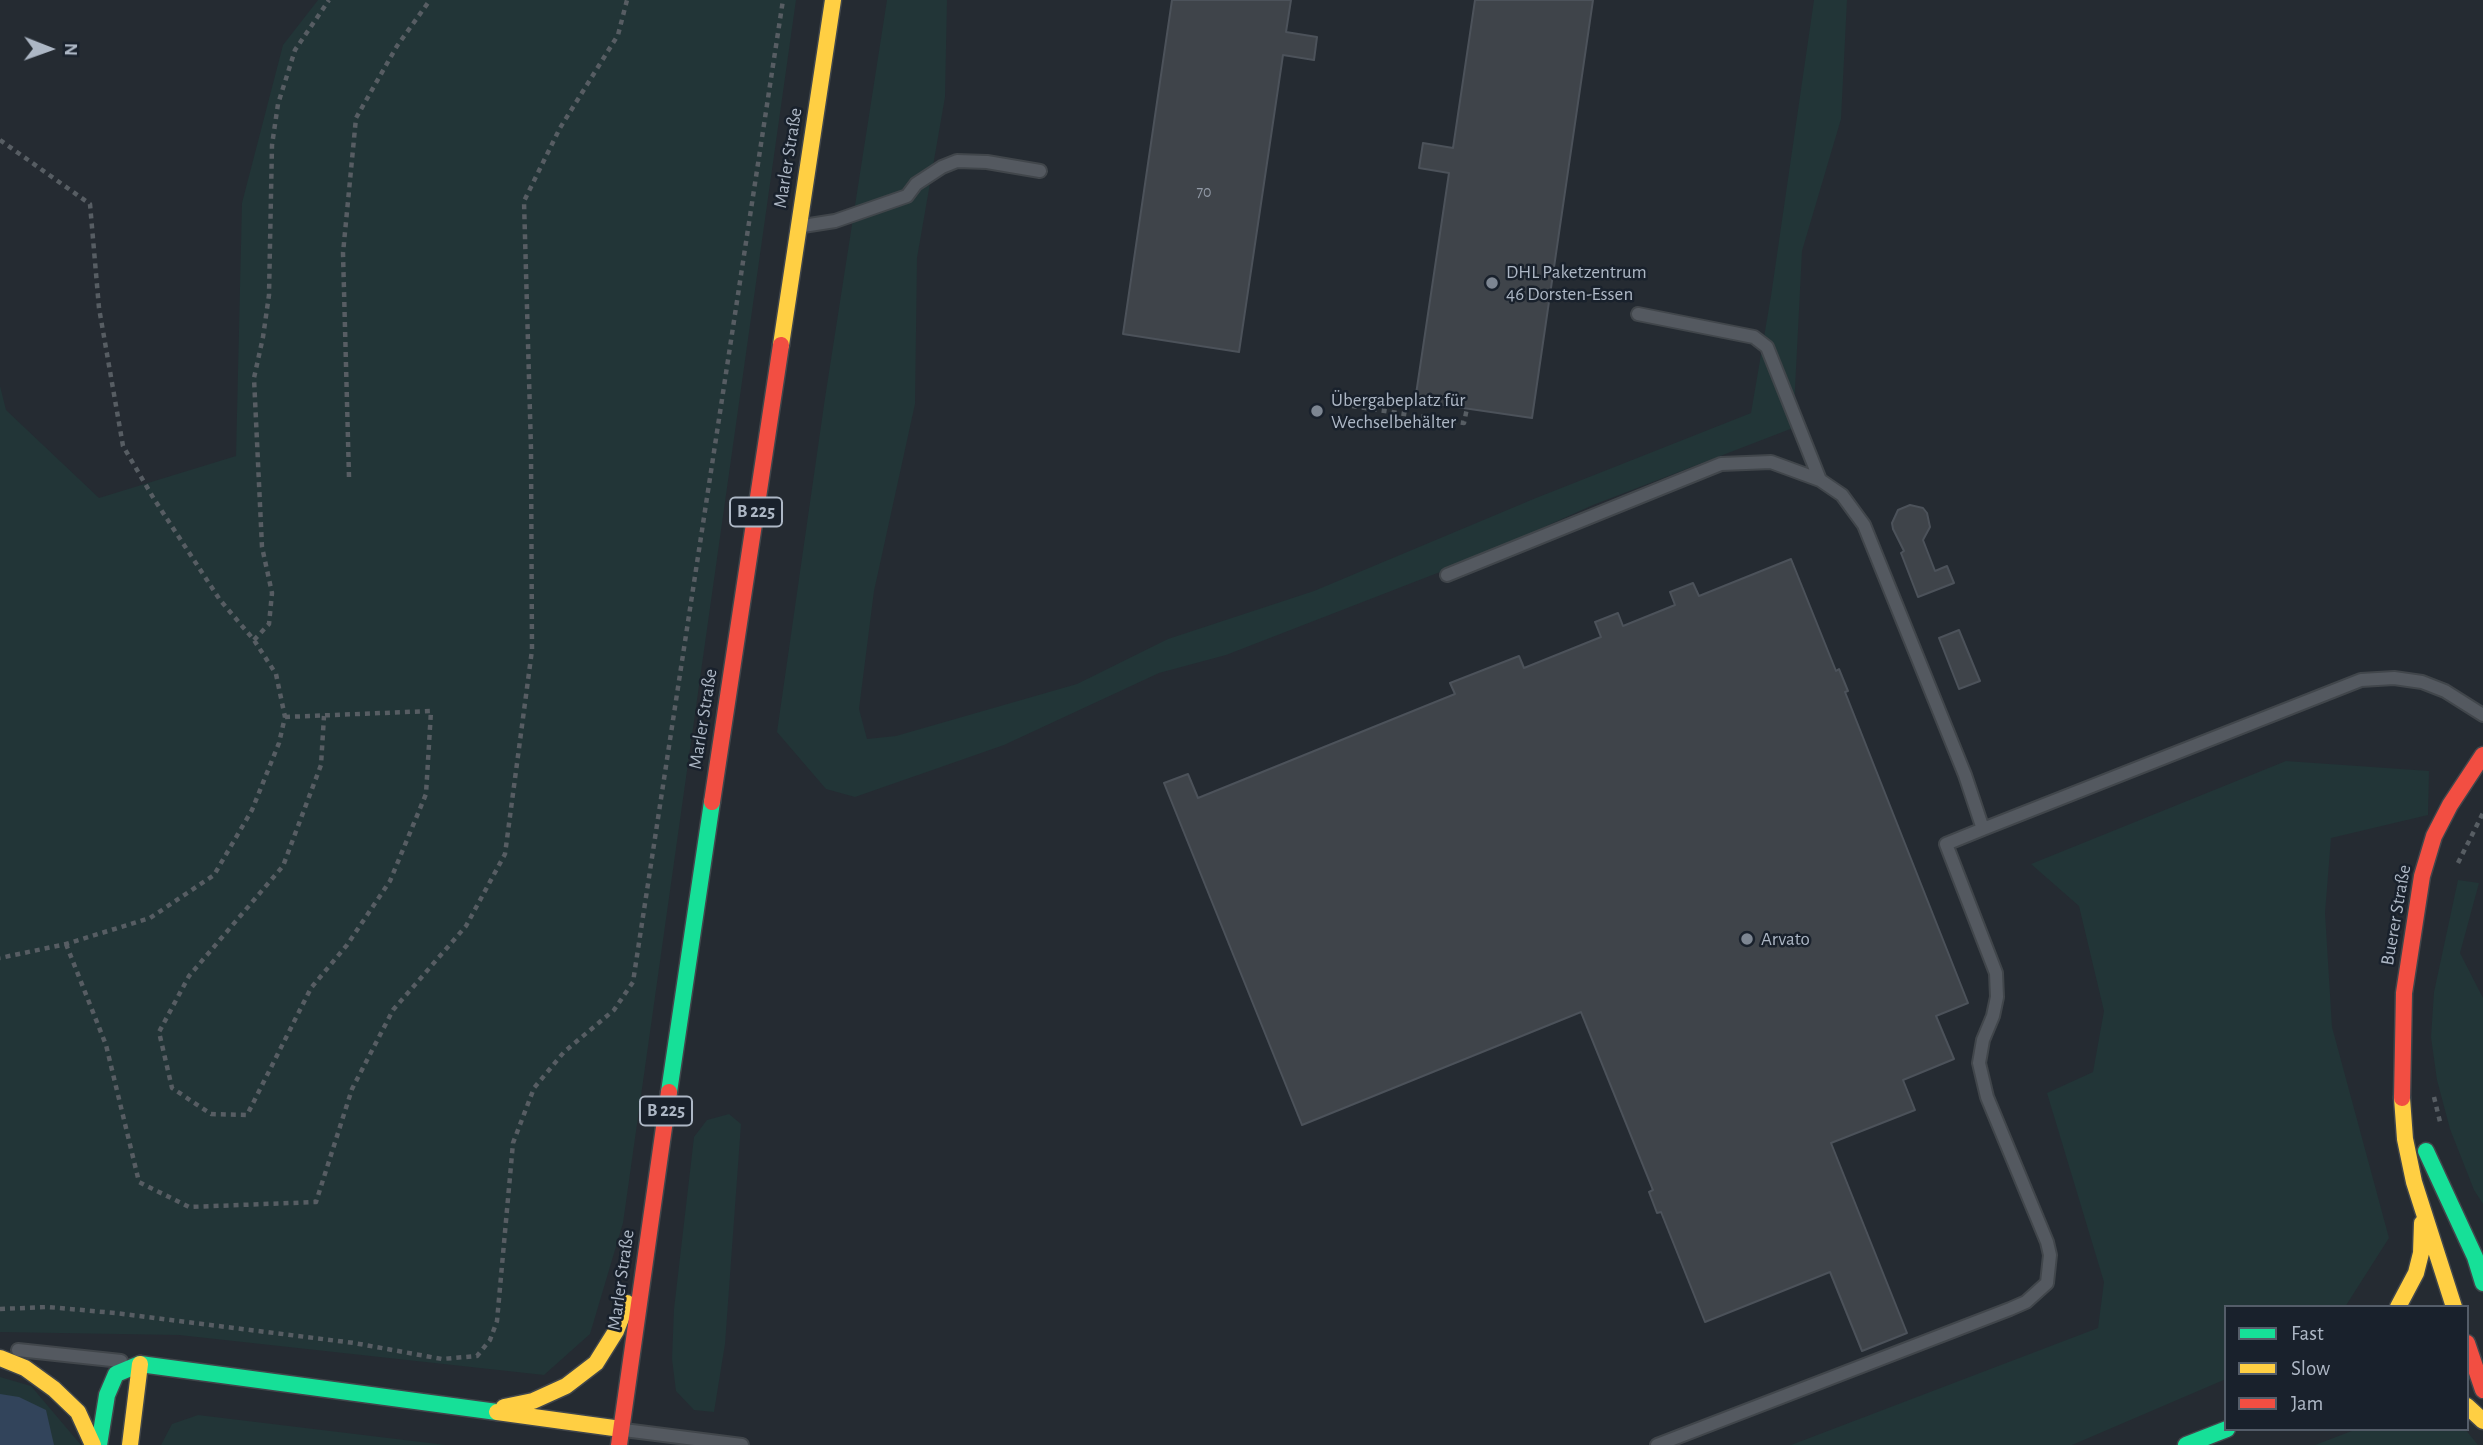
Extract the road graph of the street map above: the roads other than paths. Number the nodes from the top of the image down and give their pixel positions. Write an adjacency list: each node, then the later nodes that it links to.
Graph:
1 (833, 0): 3 (main road, Marler Straße / B 225)
2 (1040, 171): 3 (lane)
3 (799, 226): 13 (main road, Marler Straße / B 225)
4 (1638, 314): 5 (lane)
5 (1821, 480): 6 (lane); 9 (lane)
6 (1447, 575)
7 (2483, 715): 9 (lane)
8 (2483, 755): 10 (main road, Buerer Straße)
9 (1983, 829): 30 (lane)
10 (2402, 1098): 11 (main road, Buerer Straße); 12 (main road)
11 (2423, 1210): 15 (main road); 16 (main road, Buerer Straße)
12 (2479, 1259): 14 (main road)
13 (643, 1264): 23 (main road); 26 (main road, Marler Straße / B 225)
14 (2483, 1283)
15 (2399, 1305)
16 (2453, 1305)
17 (2469, 1348): 21 (main road)
18 (0, 1349): 20 (lane)
19 (0, 1358): 27 (main road)
20 (141, 1364): 23 (main road); 27 (main road); 28 (main road)
21 (2483, 1390)
22 (2469, 1408): 24 (main road)
23 (488, 1410): 26 (main road)
24 (2483, 1421)
25 (2224, 1430): 31 (main road)
26 (620, 1437): 29 (lane)
27 (96, 1445)
28 (130, 1445)
29 (742, 1445)
30 (1657, 1445)
31 (2186, 1445)

